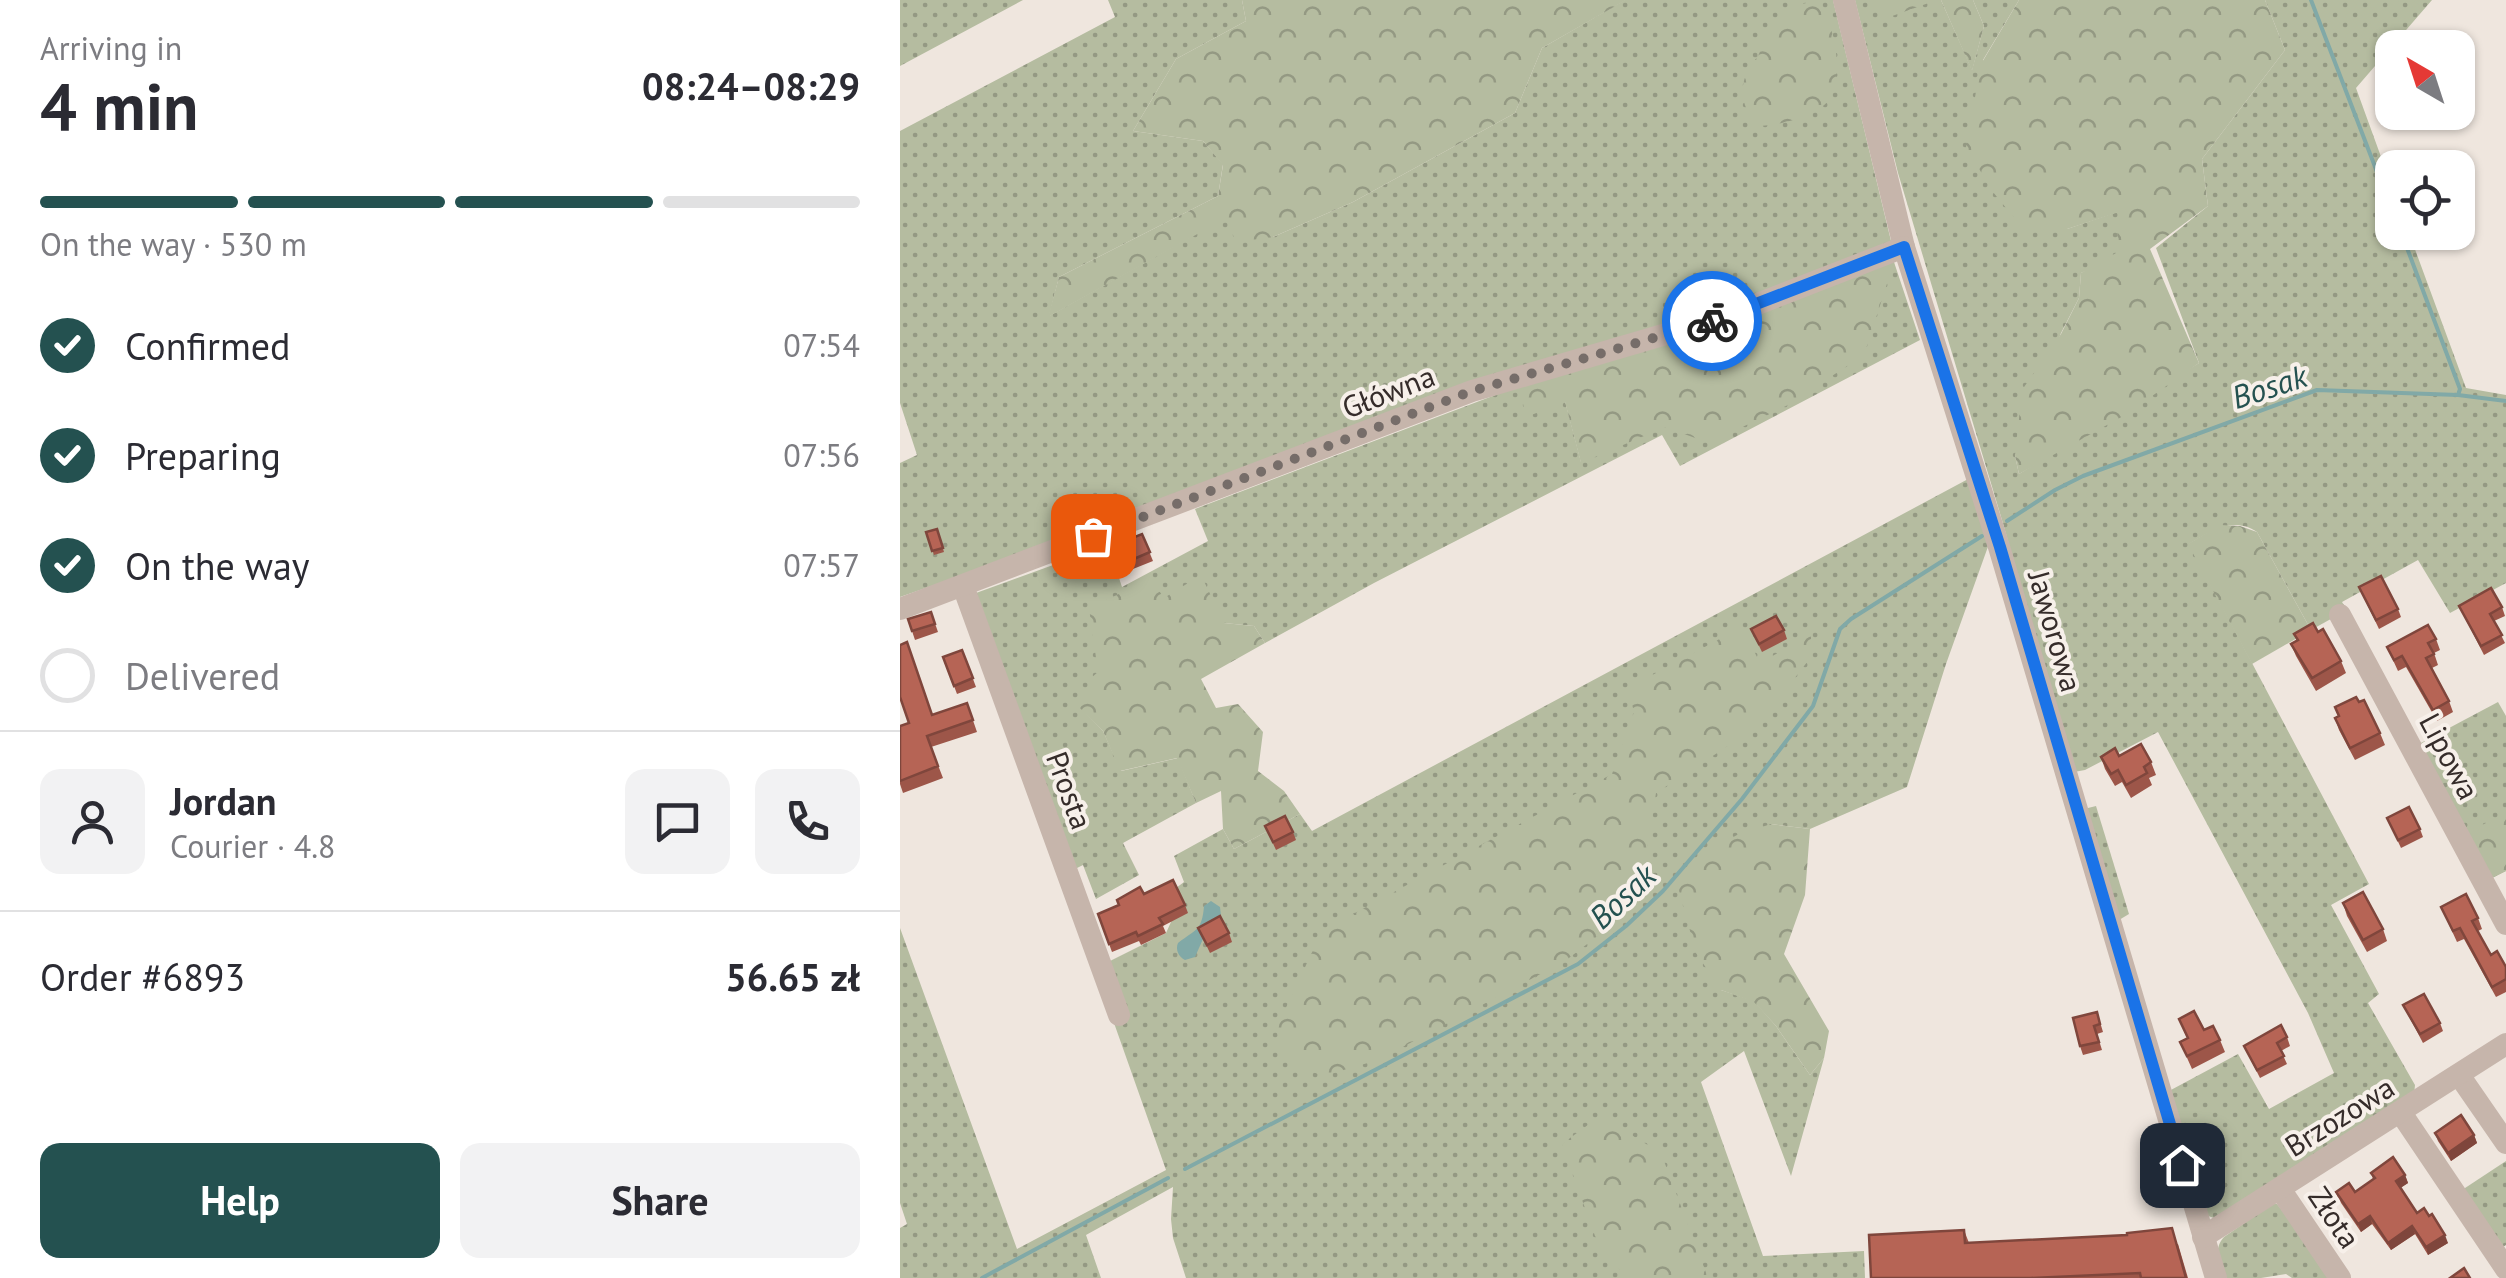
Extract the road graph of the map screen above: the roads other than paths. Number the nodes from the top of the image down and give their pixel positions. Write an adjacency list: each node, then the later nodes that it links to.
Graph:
1 (1844, 0): 2 (street, Jaworowa)
2 (1904, 247): 3 (street, Główna); 13 (street, Jaworowa)
3 (963, 586): 4 (street, Główna); 7 (street, Prosta)
4 (900, 609)
5 (2340, 615): 6 (street, Lipowa)
6 (2506, 924)
7 (1120, 1015)
8 (2506, 1044): 9 (street, Brzozowa)
9 (2459, 1074): 10 (street, Brzozowa); 11 (street)
10 (2401, 1113): 12 (street, Brzozowa); 14 (street)
11 (2506, 1143)
12 (2280, 1189): 13 (street, Brzozowa); 16 (street, Złota)
13 (2203, 1238): 15 (street, Jaworowa)
14 (2506, 1269)
15 (2216, 1278)
16 (2340, 1278)

